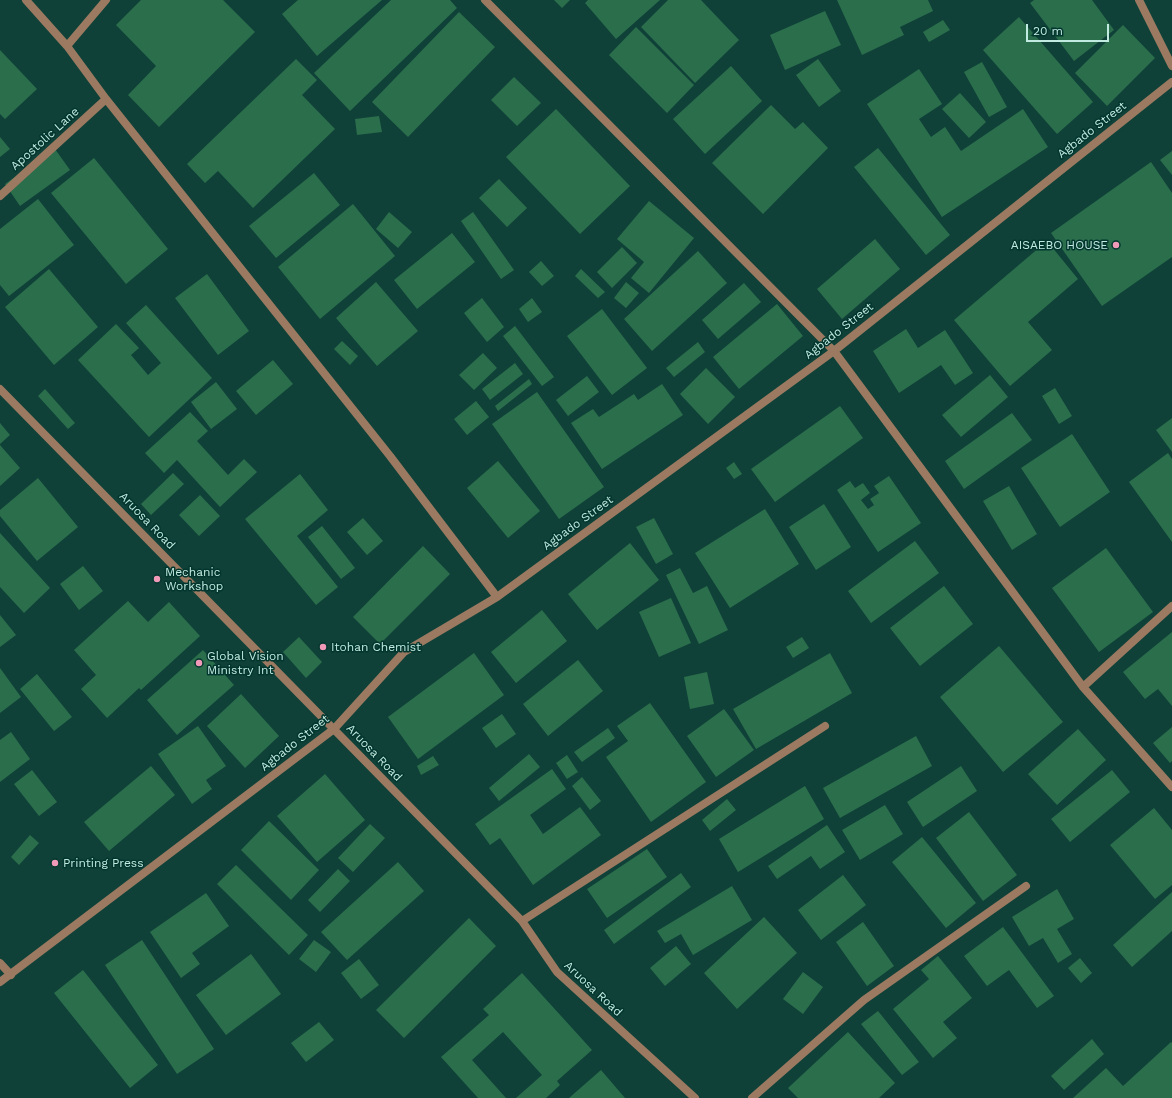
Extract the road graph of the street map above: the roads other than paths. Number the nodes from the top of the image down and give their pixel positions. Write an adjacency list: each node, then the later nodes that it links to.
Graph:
1 (26, 0): 5 (street)
2 (106, 0): 5 (street)
3 (485, 0): 10 (street)
4 (1139, 0): 6 (street)
5 (67, 46): 8 (street)
6 (1172, 66)
7 (1172, 82): 10 (street, Agbado Street)
8 (106, 100): 9 (street, Apostolic Lane); 12 (street)
9 (0, 196)
10 (834, 351): 12 (street, Agbado Street); 14 (street)
11 (0, 389): 16 (street, Aruosa Road)
12 (497, 597): 16 (street, Agbado Street)
13 (1172, 606): 14 (street)
14 (1084, 687): 17 (street)
15 (825, 726): 19 (street)
16 (334, 729): 19 (street, Aruosa Road); 21 (street, Agbado Street)
17 (1172, 787)
18 (1026, 886): 24 (street)
19 (522, 921): 23 (street, Aruosa Road)
20 (0, 963): 21 (street)
21 (11, 975): 22 (street, Agbado Street)
22 (0, 982)
23 (695, 1098)
24 (752, 1098)

